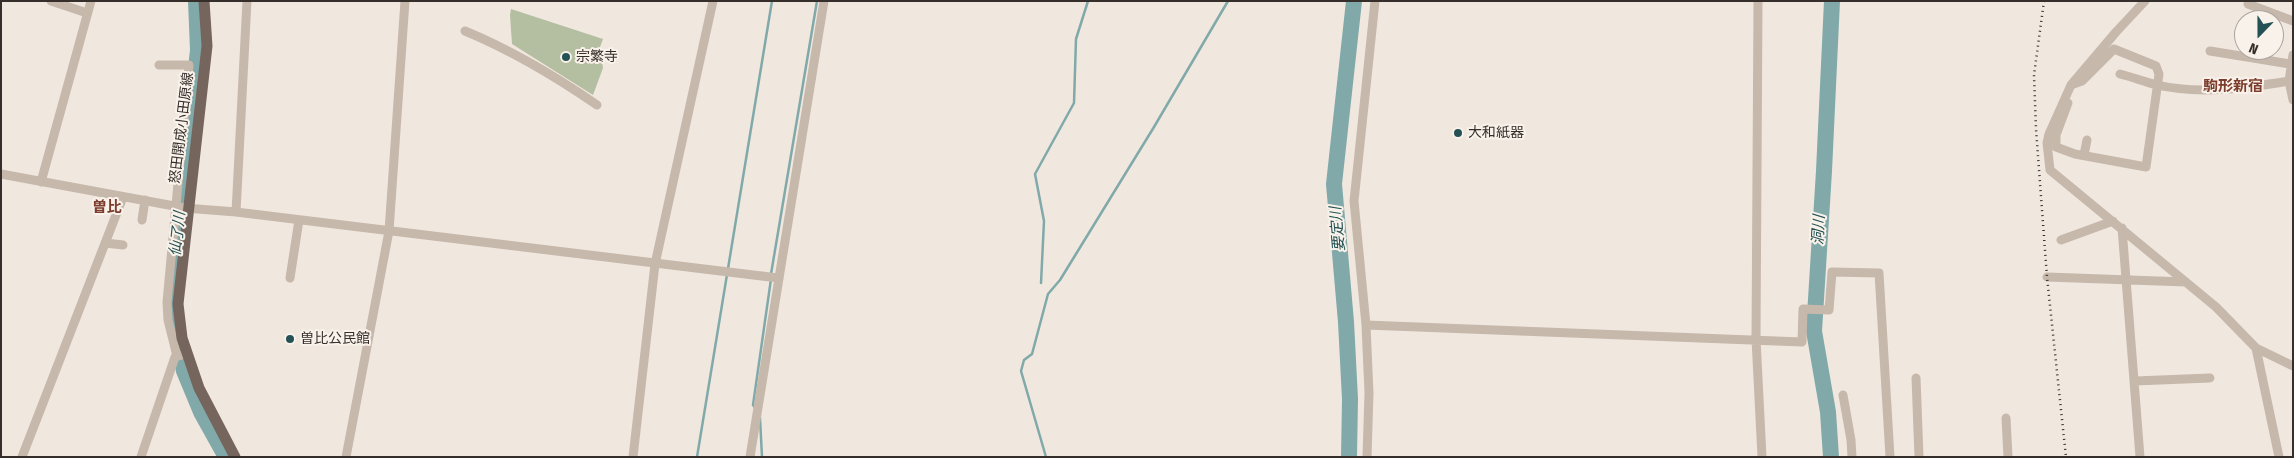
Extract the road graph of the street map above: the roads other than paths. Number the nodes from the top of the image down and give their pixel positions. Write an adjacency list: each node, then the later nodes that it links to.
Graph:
1 (51, 1): 12 (street)
2 (91, 1): 12 (street)
3 (204, 1): 19 (main road, 怒田開成小田原線)
4 (247, 1): 35 (street)
5 (404, 1): 40 (street)
6 (713, 1): 44 (street)
7 (824, 1): 47 (street)
8 (1375, 1): 50 (street)
9 (1758, 1): 51 (street)
10 (2145, 1): 23 (street)
11 (2248, 4): 13 (street)
12 (87, 13): 30 (street)
13 (2293, 21)
14 (464, 31): 26 (street)
15 (2210, 51): 16 (street)
16 (2291, 59): 21 (street)
17 (159, 65): 18 (street)
18 (190, 65): 19 (street); 33 (street)
19 (202, 65): 34 (main road, 怒田開成小田原線)
20 (2120, 74): 22 (street)
21 (2289, 81): 22 (street); 25 (street)
22 (2158, 85): 23 (street); 28 (street)
23 (2071, 86): 24 (street)
24 (2065, 100): 28 (street); 38 (street)
25 (2293, 100)
26 (597, 105)
27 (2087, 140): 28 (street)
28 (2084, 155)
29 (1, 174): 30 (street)
30 (41, 182): 31 (street)
31 (123, 197): 32 (street); 42 (street)
32 (145, 200): 33 (street); 36 (street)
33 (175, 206): 34 (street); 53 (street)
34 (187, 208): 35 (street); 53 (main road, 怒田開成小田原線)
35 (236, 212): 37 (street)
36 (142, 220)
37 (299, 220): 40 (street); 46 (street)
38 (2113, 221): 39 (street); 41 (street)
39 (2122, 228): 48 (street); 49 (street)
40 (389, 231): 44 (street); 63 (street)
41 (2061, 240)
42 (105, 242): 43 (street); 60 (street)
43 (123, 245)
44 (655, 264): 47 (street); 64 (street)
45 (2047, 277): 48 (street)
46 (290, 278)
47 (778, 278): 65 (street)
48 (2126, 280): 49 (street); 57 (street)
49 (2186, 282): 52 (street)
50 (1366, 325): 51 (street); 66 (street)
51 (1756, 339): 67 (street); 69 (street)
52 (2256, 348): 54 (street); 73 (street)
53 (182, 355): 61 (street); 62 (main road, 怒田開成小田原線)
54 (2293, 366)
55 (1916, 378): 70 (street)
56 (2210, 378): 57 (street)
57 (2135, 381): 72 (street)
58 (1843, 395): 68 (street)
59 (2006, 418): 71 (street)
60 (22, 457)
61 (141, 457)
62 (235, 457)
63 (346, 457)
64 (633, 457)
65 (750, 457)
66 (1368, 457)
67 (1762, 457)
68 (1852, 457)
69 (1890, 457)
70 (1919, 457)
71 (2008, 457)
72 (2140, 457)
73 (2279, 457)

